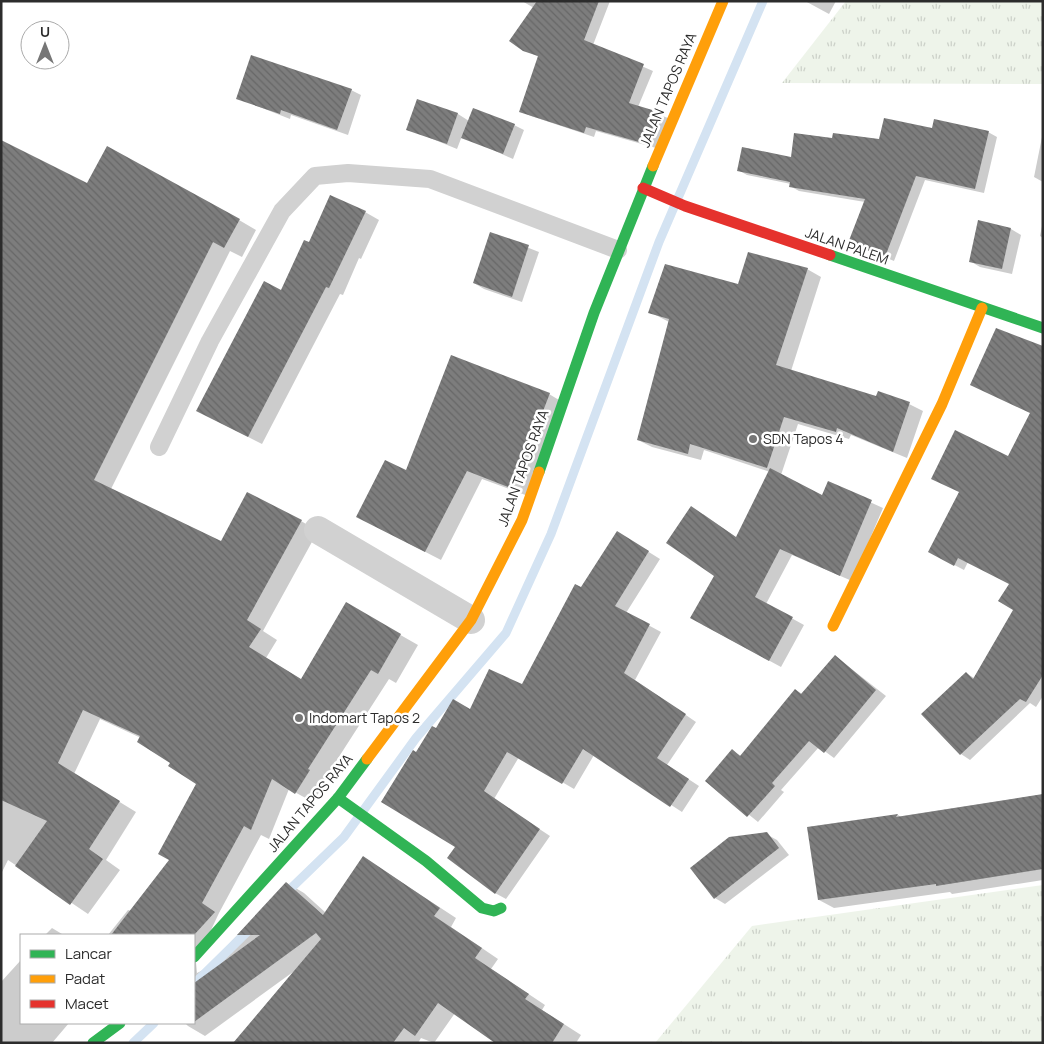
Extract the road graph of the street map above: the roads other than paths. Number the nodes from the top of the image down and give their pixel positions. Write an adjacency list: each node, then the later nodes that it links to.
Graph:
1 (723, 1): 2 (main road, JALAN TAPOS RAYA)
2 (643, 188): 3 (main road, JALAN TAPOS RAYA); 4 (main road, JALAN PALEM)
3 (618, 250): 6 (lane); 8 (main road, JALAN TAPOS RAYA)
4 (982, 308): 5 (main road, JALAN PALEM); 9 (main road)
5 (1043, 328)
6 (159, 447)
7 (318, 530): 8 (street)
8 (471, 620): 10 (main road, JALAN TAPOS RAYA)
9 (833, 626)
10 (338, 798): 11 (main road); 12 (main road, JALAN TAPOS RAYA)
11 (501, 908)
12 (195, 956)
13 (119, 1024): 14 (main road)
14 (94, 1043)

